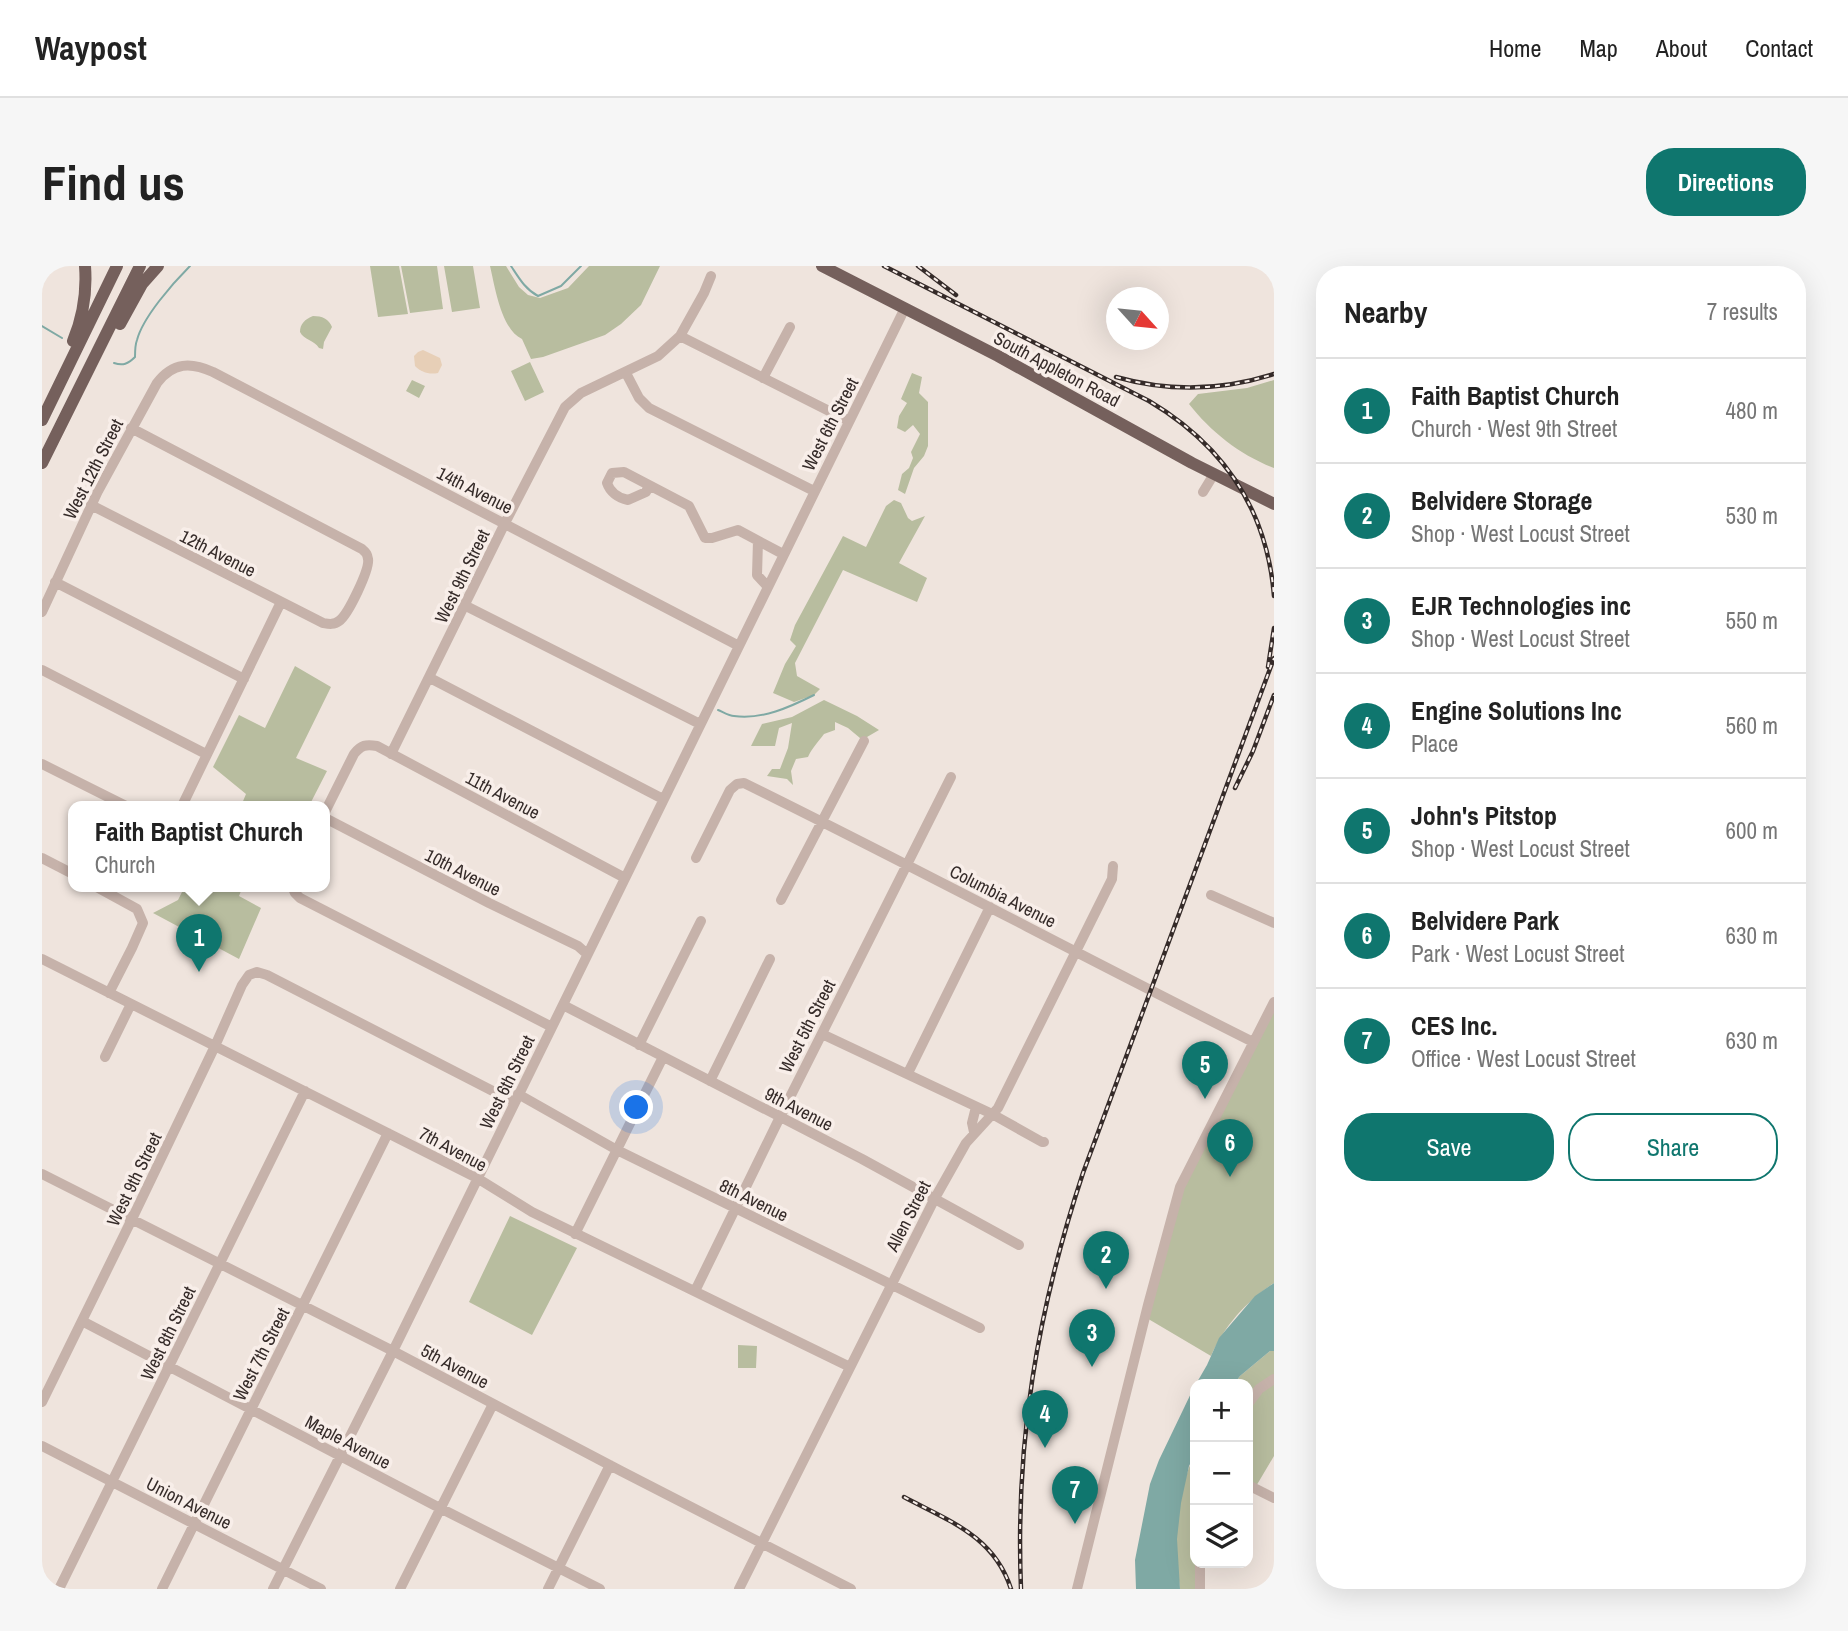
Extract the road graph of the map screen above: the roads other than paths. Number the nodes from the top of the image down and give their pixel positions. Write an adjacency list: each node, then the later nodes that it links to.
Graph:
1 (85, 266): 13 (main road)
2 (117, 266): 14 (main road)
3 (140, 266): 17 (main road)
4 (158, 266): 17 (main road)
5 (822, 266): 7 (main road, South Appleton Road)
6 (711, 276): 9 (street, West 9th Street)
7 (905, 308): 15 (street, West 6th Street); 19 (main road, South Appleton Road)
8 (790, 327): 12 (street)
9 (680, 335): 11 (street, West 9th Street); 12 (street)
10 (195, 365): 16 (street, West 12th Street); 25 (street, 14th Avenue)
11 (626, 373): 21 (street); 25 (street, West 9th Street)
12 (763, 378): 15 (street)
13 (42, 411)
14 (42, 420)
15 (849, 421): 21 (street, West 6th Street)
16 (131, 428): 24 (street, West 12th Street); 30 (street, 12th Avenue)
17 (55, 436): 18 (main road)
18 (42, 463)
19 (1214, 474): 22 (street); 23 (main road, South Appleton Road)
20 (649, 485): 26 (street)
21 (814, 491): 27 (street, West 6th Street)
22 (1203, 492)
23 (1274, 504)
24 (91, 505): 28 (street, West 12th Street); 30 (street, 12th Avenue)
25 (505, 523): 31 (street, West 9th Street); 33 (street, 14th Avenue)
26 (758, 541): 27 (street); 29 (street)
27 (783, 555): 29 (street, West 6th Street)
28 (55, 582): 32 (street, West 12th Street); 35 (street)
29 (768, 587): 33 (street, West 6th Street)
30 (281, 602): 35 (street)
31 (466, 606): 36 (street, West 9th Street); 37 (street)
32 (42, 611)
33 (739, 646): 37 (street, West 6th Street)
34 (42, 670): 39 (street)
35 (244, 678): 39 (street)
36 (430, 678): 40 (street, West 9th Street); 43 (street)
37 (700, 724): 43 (street, West 6th Street)
38 (864, 741): 48 (street)
39 (206, 754): 45 (street)
40 (391, 754): 46 (street, 11th Avenue); 54 (street, 11th Avenue)
41 (42, 764): 44 (street)
42 (951, 777): 51 (street, West 5th Street)
43 (663, 799): 54 (street, West 6th Street)
44 (116, 801)
45 (184, 801)
46 (330, 804)
47 (330, 818): 63 (street, 10th Avenue)
48 (821, 821): 50 (street, Columbia Avenue); 51 (street, Columbia Avenue); 58 (street)
49 (42, 858): 53 (street)
50 (696, 858)
51 (906, 864): 59 (street, Columbia Avenue); 72 (street, West 5th Street)
52 (1113, 866): 62 (street, Allen Street)
53 (68, 871)
54 (625, 878): 63 (street, West 6th Street)
55 (105, 892): 67 (street)
56 (295, 892): 71 (street)
57 (1211, 895): 61 (street)
58 (781, 900)
59 (990, 907): 62 (street, Columbia Avenue); 78 (street)
60 (701, 921): 74 (street)
61 (1274, 923)
62 (1077, 951): 73 (street, Columbia Avenue); 83 (street, Allen Street)
63 (587, 954): 70 (street, West 6th Street)
64 (770, 959): 79 (street)
65 (43, 962): 67 (street, 7th Avenue)
66 (255, 972): 75 (street, West 9th Street); 81 (street, 8th Avenue)
67 (109, 993): 69 (street, 7th Avenue)
68 (1274, 1002): 73 (street)
69 (131, 1004): 75 (street, 7th Avenue); 76 (street)
70 (563, 1004): 71 (street, West 6th Street); 74 (street, 9th Avenue)
71 (552, 1027): 81 (street, West 6th Street)
72 (822, 1034): 78 (street); 84 (street, West 5th Street)
73 (1253, 1042): 131 (street)
74 (639, 1045): 77 (street, 9th Avenue)
75 (215, 1046): 80 (street, 7th Avenue); 93 (street, West 9th Street)
76 (105, 1057)
77 (663, 1057): 79 (street, 9th Avenue); 88 (street)
78 (908, 1073): 82 (street)
79 (710, 1081): 84 (street, 9th Avenue)
80 (305, 1091): 86 (street, 7th Avenue); 96 (street, West 8th Street)
81 (516, 1098): 88 (street, 8th Avenue); 90 (street, West 6th Street)
82 (976, 1107): 83 (street); 85 (street)
83 (992, 1114): 85 (street, Allen Street); 87 (street)
84 (780, 1116): 91 (street, 9th Avenue); 92 (street, West 5th Street)
85 (974, 1132): 91 (street, Allen Street)
86 (388, 1133): 90 (street, 7th Avenue); 99 (street, West 7th Street)
87 (1044, 1142)
88 (617, 1150): 92 (street, 8th Avenue); 94 (street)
89 (43, 1176): 93 (street, 5th Avenue)
90 (477, 1178): 94 (street, 7th Avenue); 102 (street, West 6th Street)
91 (935, 1198): 95 (street, 9th Avenue); 97 (street, Allen Street)
92 (735, 1208): 97 (street, 8th Avenue); 98 (street, West 5th Street)
93 (132, 1219): 96 (street, 5th Avenue); 100 (street, West 9th Street)
94 (575, 1234): 98 (street, 7th Avenue)
95 (1019, 1245)
96 (220, 1263): 99 (street, 5th Avenue); 103 (street, West 8th Street)
97 (891, 1285): 101 (street, 8th Avenue); 104 (street, Allen Street)
98 (695, 1291): 104 (street, 7th Avenue)
99 (303, 1306): 102 (street, 5th Avenue); 109 (street, West 7th Street)
100 (82, 1321): 103 (street, Maple Avenue); 107 (street, West 9th Street)
101 (980, 1328)
102 (393, 1351): 108 (street, 5th Avenue); 111 (street, West 6th Street)
103 (169, 1367): 109 (street, Maple Avenue); 113 (street, West 8th Street)
104 (850, 1367): 118 (street, Allen Street)
105 (1274, 1379): 106 (street)
106 (1253, 1398)
107 (42, 1402)
108 (493, 1404): 112 (street, 5th Avenue); 116 (street)
109 (251, 1409): 111 (street, Maple Avenue); 117 (street, West 7th Street)
110 (42, 1446): 113 (street, Union Avenue)
111 (340, 1455): 116 (street, Maple Avenue); 121 (street, West 6th Street)
112 (610, 1465): 118 (street, 5th Avenue); 119 (street)
113 (113, 1482): 117 (street, Union Avenue); 122 (street, West 8th Street)
114 (1253, 1488): 115 (street)
115 (1274, 1498)
116 (440, 1507): 119 (street, Maple Avenue); 126 (street)
117 (194, 1523): 121 (street, Union Avenue); 123 (street, West 7th Street)
118 (762, 1543): 129 (street, Allen Street); 130 (street, 5th Avenue)
119 (558, 1568): 127 (street); 128 (street, Maple Avenue)
120 (1200, 1568): 132 (street)
121 (283, 1569): 124 (street, West 6th Street); 125 (street, Union Avenue)
122 (59, 1589)
123 (162, 1589)
124 (273, 1589)
125 (321, 1589)
126 (400, 1589)
127 (548, 1589)
128 (600, 1589)
129 (739, 1589)
130 (851, 1589)
131 (1077, 1589)
132 (1200, 1589)

